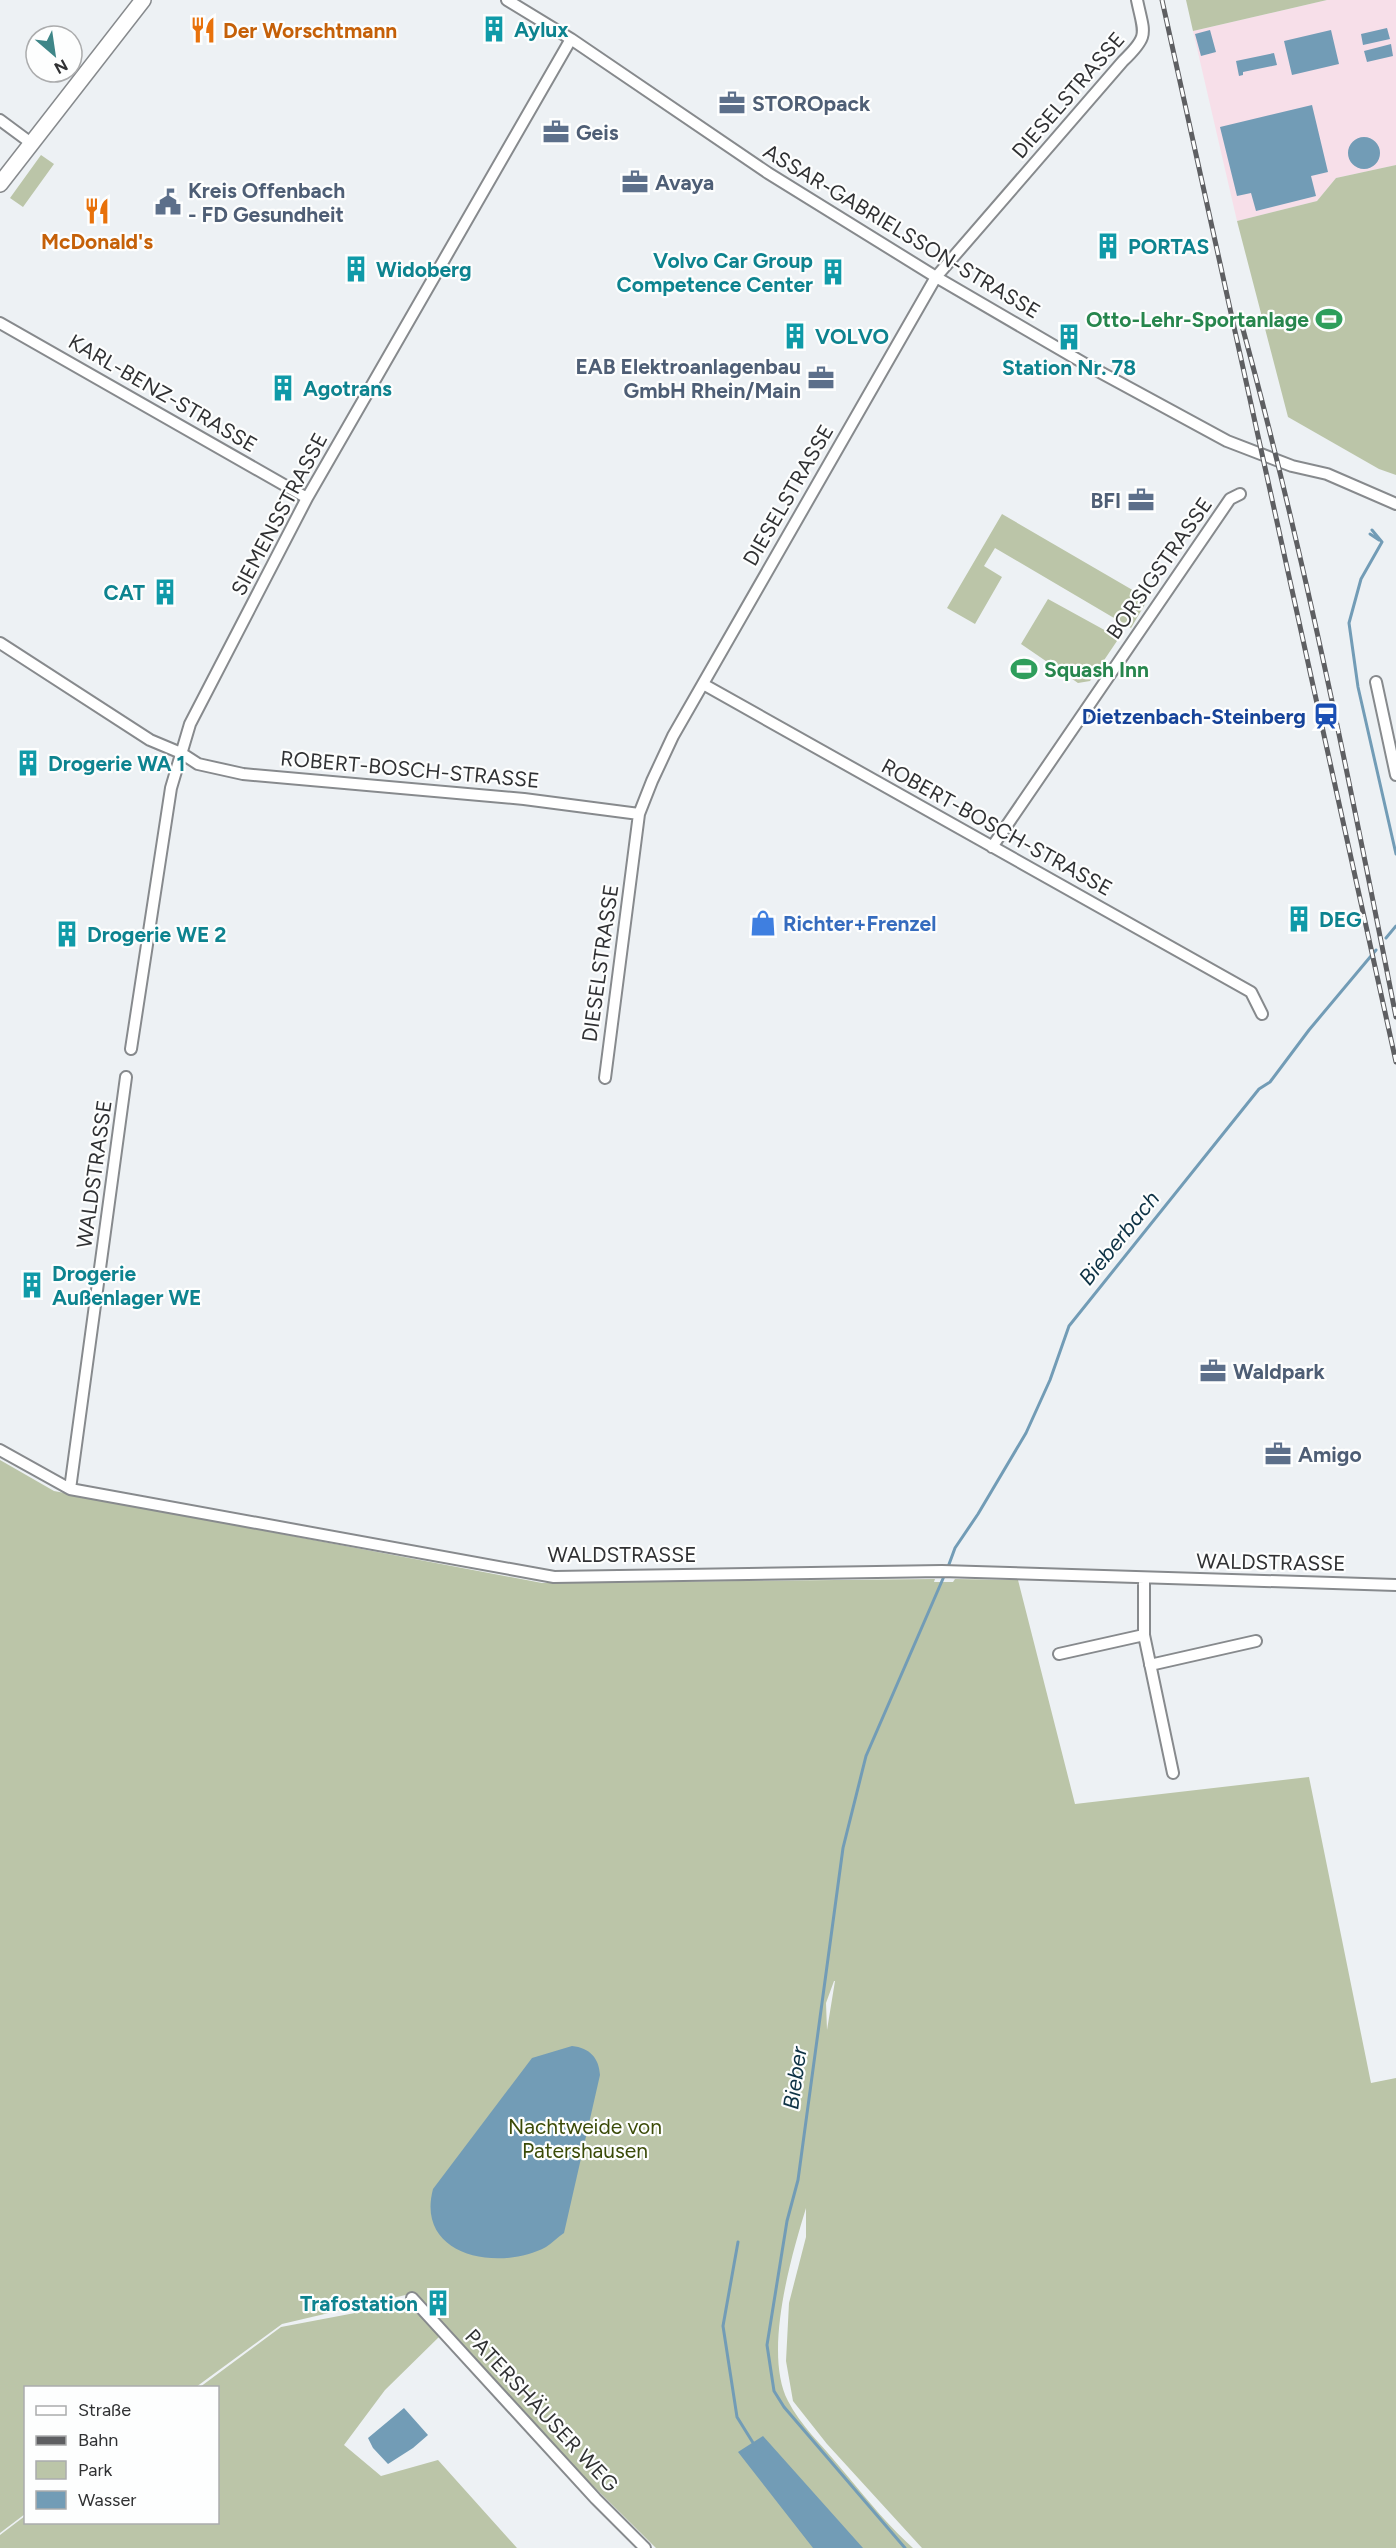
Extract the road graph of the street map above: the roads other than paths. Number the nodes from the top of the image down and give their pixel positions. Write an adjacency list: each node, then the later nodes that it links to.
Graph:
1 (143, 0): 6 (street)
2 (507, 0): 4 (street, ASSAR-GABRIELSSON-STRASSE)
3 (1137, 0): 8 (street, DIESELSTRASSE)
4 (571, 39): 8 (street, ASSAR-GABRIELSSON-STRASSE); 11 (street, SIEMENSSTRASSE)
5 (0, 120): 6 (street)
6 (31, 143): 7 (street)
7 (0, 184)
8 (936, 277): 12 (street, ASSAR-GABRIELSSON-STRASSE); 15 (street, DIESELSTRASSE)
9 (0, 323): 11 (street, KARL-BENZ-STRASSE)
10 (1240, 494): 19 (street, BORSIGSTRASSE)
11 (307, 498): 16 (street, SIEMENSSTRASSE)
12 (1396, 504)
13 (0, 643): 16 (street, ROBERT-BOSCH-STRASSE)
14 (1376, 682): 17 (street)
15 (703, 684): 18 (street, DIESELSTRASSE); 19 (street, ROBERT-BOSCH-STRASSE)
16 (181, 753): 18 (street, ROBERT-BOSCH-STRASSE); 21 (street, SIEMENSSTRASSE)
17 (1396, 775)
18 (639, 814): 23 (street, DIESELSTRASSE)
19 (992, 847): 20 (street, ROBERT-BOSCH-STRASSE)
20 (1262, 1014)
21 (131, 1049)
22 (126, 1077): 25 (street, WALDSTRASSE)
23 (605, 1078)
24 (0, 1450): 25 (street, WALDSTRASSE)
25 (70, 1489): 26 (street, WALDSTRASSE)
26 (1144, 1578): 27 (street, WALDSTRASSE); 28 (street)
27 (1396, 1585)
28 (1144, 1635): 30 (street); 31 (street)
29 (1256, 1641): 31 (street)
30 (1059, 1654)
31 (1150, 1665): 32 (street)
32 (1173, 1773)
33 (412, 2298): 34 (street, PATERSHÄUSER WEG)
34 (645, 2548)

